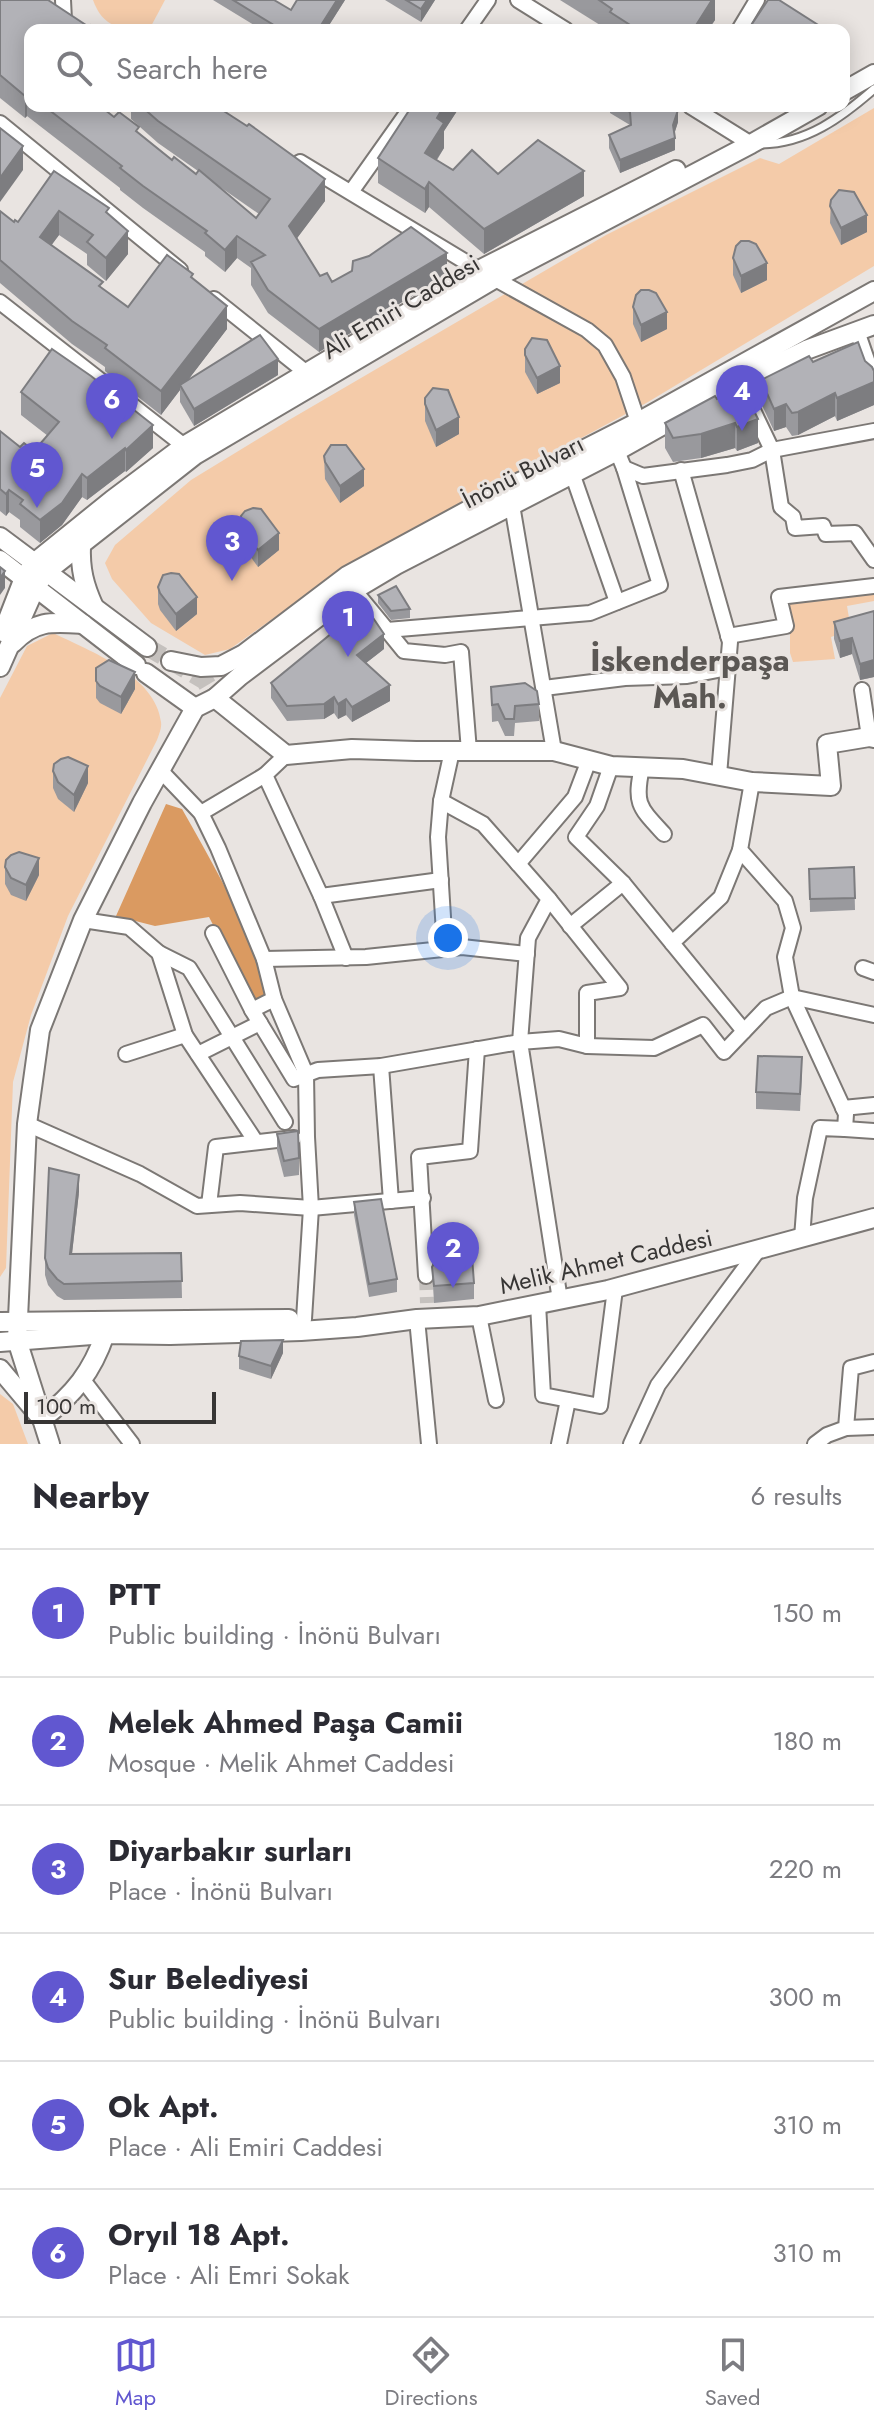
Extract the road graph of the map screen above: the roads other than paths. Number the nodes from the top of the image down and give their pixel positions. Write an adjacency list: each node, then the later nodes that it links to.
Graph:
1 (44, 0): 6 (street)
2 (63, 0): 6 (street)
3 (488, 0): 8 (street)
4 (518, 0): 9 (street)
5 (757, 0): 10 (street)
6 (64, 20): 7 (street)
7 (71, 24)
8 (471, 24)
9 (556, 24)
10 (743, 24)
11 (874, 61): 13 (main road)
12 (874, 74): 14 (main road)
13 (850, 75)
14 (850, 88)
15 (874, 89): 16 (lane)
16 (850, 110)
17 (408, 112): 25 (street)
18 (700, 112): 23 (street)
19 (785, 112): 23 (main road)
20 (805, 112): 23 (main road, Ali Emiri Caddesi)
21 (847, 112): 23 (lane)
22 (0, 123): 27 (street)
23 (745, 140): 26 (main road, Ali Emiri Caddesi)
24 (285, 153): 25 (street)
25 (351, 192): 26 (street)
26 (486, 274): 32 (main road, Ali Emiri Caddesi); 35 (street)
27 (196, 284)
28 (874, 291): 35 (main road)
29 (208, 294): 32 (street)
30 (0, 302): 37 (street)
31 (866, 328): 33 (street); 34 (main road, İnönü Bulvarı)
32 (313, 378): 37 (main road, Ali Emiri Caddesi)
33 (874, 380)
34 (740, 382): 38 (street); 39 (main road, İnönü Bulvarı)
35 (638, 422): 58 (main road)
36 (874, 431): 38 (street)
37 (190, 450): 44 (main road, Ali Emiri Caddesi); 47 (main road)
38 (772, 450): 40 (street); 46 (street)
39 (620, 460): 40 (street); 41 (main road, İnönü Bulvarı); 50 (street)
40 (681, 470): 55 (street)
41 (572, 473): 42 (main road, İnönü Bulvarı); 50 (street)
42 (512, 505): 49 (main road, İnönü Bulvarı); 52 (street)
43 (0, 537): 47 (main road)
44 (81, 545): 47 (main road, Ali Emiri Caddesi); 51 (main road)
45 (0, 560): 47 (main road)
46 (874, 560)
47 (35, 575): 51 (main road); 53 (main road); 56 (main road)
48 (874, 586): 55 (street)
49 (354, 590): 54 (street); 63 (main road, İnönü Bulvarı)
50 (617, 602): 52 (street)
51 (95, 609): 57 (main road)
52 (532, 617): 54 (street); 61 (street)
53 (83, 624): 56 (main road); 64 (main road)
54 (387, 630): 66 (street)
55 (728, 636): 60 (street)
56 (4, 644): 59 (main road)
57 (147, 647)
58 (171, 661)
59 (0, 667)
60 (728, 668): 61 (street); 74 (street)
61 (544, 688): 67 (street)
62 (862, 690): 65 (street)
63 (215, 698): 64 (main road, İnönü Bulvarı); 68 (main road)
64 (195, 708): 72 (main road)
65 (871, 738): 75 (main road)
66 (461, 751): 67 (main road); 68 (main road); 76 (street)
67 (554, 751): 69 (main road)
68 (286, 755): 73 (street)
69 (589, 760): 70 (main road); 80 (street)
70 (611, 766): 71 (main road); 82 (street)
71 (642, 767): 74 (main road); 78 (street)
72 (160, 770): 77 (street); 85 (main road)
73 (265, 775): 77 (street); 83 (street)
74 (719, 775): 75 (main road)
75 (752, 782): 79 (street)
76 (441, 801): 80 (street); 81 (street)
77 (201, 813): 93 (street)
78 (664, 834)
79 (740, 850): 88 (street); 94 (street)
80 (518, 864): 84 (street)
81 (441, 880): 83 (street); 89 (street)
82 (623, 883): 86 (street); 88 (street)
83 (321, 896): 92 (street)
84 (549, 899): 86 (street); 91 (street)
85 (83, 920): 90 (street); 111 (main road)
86 (570, 926): 102 (street)
87 (213, 933): 97 (street)
88 (672, 943): 98 (street)
89 (445, 949): 91 (street); 92 (street)
90 (159, 953): 99 (street); 100 (street)
91 (527, 954): 101 (street)
92 (346, 958): 93 (street)
93 (264, 959): 95 (street)
94 (792, 997): 96 (street); 98 (street); 109 (street)
95 (274, 999): 97 (street); 107 (street)
96 (874, 1015)
97 (256, 1017): 100 (street); 107 (street)
98 (744, 1031): 102 (street)
99 (185, 1035): 104 (street); 105 (street)
100 (231, 1036): 105 (street); 110 (street)
101 (520, 1042): 102 (street); 103 (street); 125 (street)
102 (587, 1046)
103 (477, 1049): 106 (street); 116 (street)
104 (126, 1054)
105 (198, 1054): 115 (street)
106 (381, 1066): 107 (street); 117 (street)
107 (306, 1074): 114 (street)
108 (874, 1105): 109 (street)
109 (843, 1108): 112 (street)
110 (285, 1122)
111 (27, 1124): 118 (street); 130 (main road)
112 (845, 1129): 113 (street); 121 (street)
113 (874, 1131)
114 (307, 1137): 115 (street); 119 (street)
115 (256, 1142): 118 (street)
116 (423, 1198): 117 (street); 123 (street)
117 (391, 1201): 119 (street)
118 (209, 1205): 119 (street)
119 (311, 1208): 129 (street)
120 (874, 1218): 121 (main road, Melik Ahmet Caddesi)
121 (802, 1238): 122 (main road, Melik Ahmet Caddesi)
122 (759, 1249): 124 (main road, Melik Ahmet Caddesi); 144 (street)
123 (426, 1276)
124 (615, 1289): 125 (main road, Melik Ahmet Caddesi); 136 (street)
125 (560, 1300): 126 (main road, Melik Ahmet Caddesi)
126 (538, 1304): 128 (main road, Melik Ahmet Caddesi); 136 (street)
127 (424, 1313): 128 (main road, Melik Ahmet Caddesi); 129 (main road, Melik Ahmet Caddesi); 142 (street)
128 (479, 1316): 135 (street)
129 (303, 1325): 130 (main road); 131 (main road, Melik Ahmet Caddesi)
130 (9, 1331): 131 (main road, Melik Ahmet Caddesi); 137 (main road)
131 (105, 1334): 134 (main road)
132 (874, 1362): 139 (street)
133 (0, 1369): 137 (main road)
134 (83, 1380): 137 (main road); 141 (street)
135 (496, 1400)
136 (568, 1400): 143 (street)
137 (42, 1419): 140 (main road)
138 (874, 1427): 139 (street)
139 (846, 1428): 145 (street)
140 (50, 1444)
141 (132, 1444)
142 (429, 1444)
143 (559, 1444)
144 (631, 1444)
145 (815, 1444)

